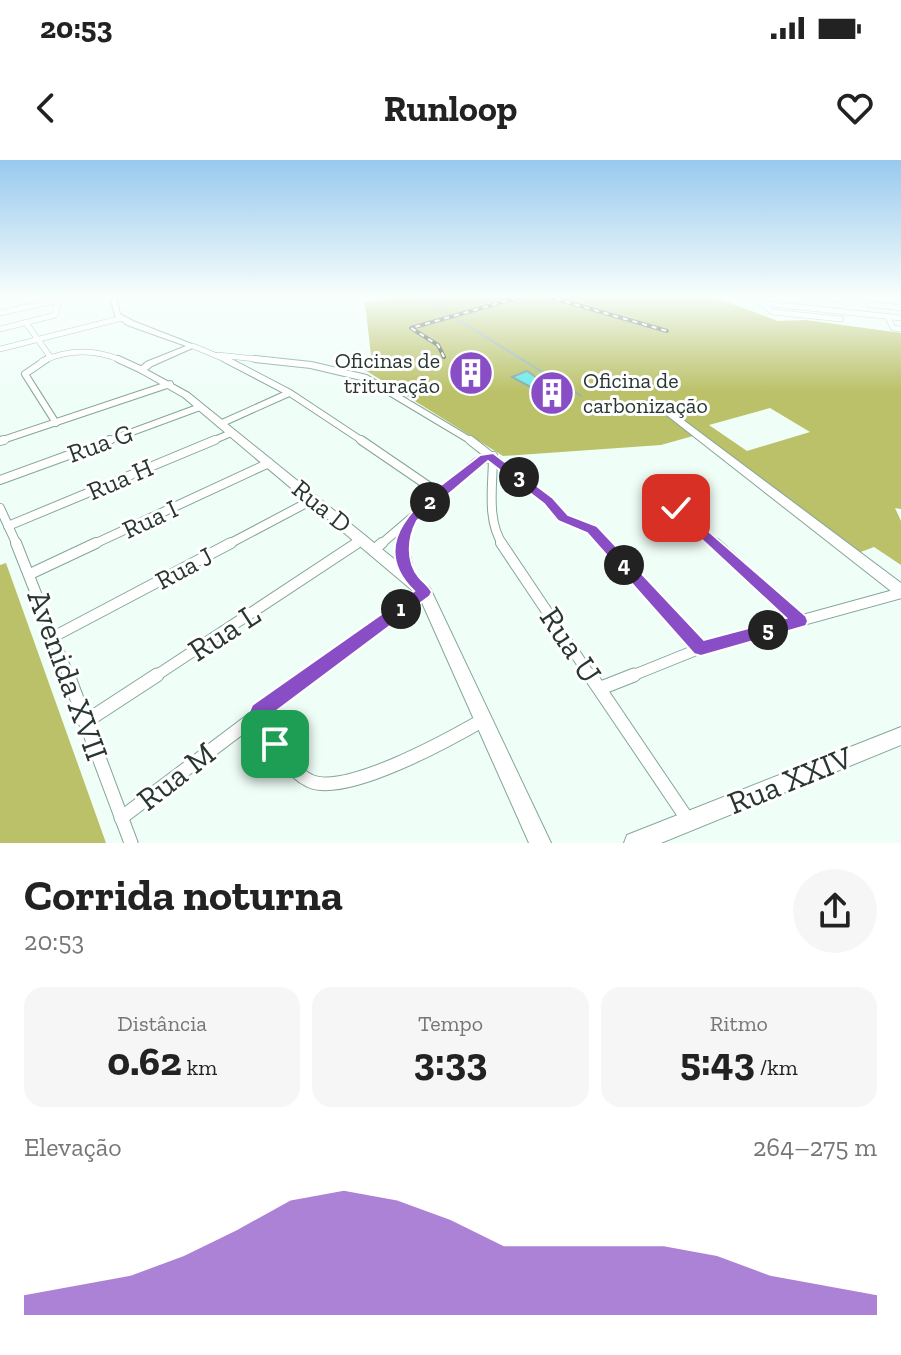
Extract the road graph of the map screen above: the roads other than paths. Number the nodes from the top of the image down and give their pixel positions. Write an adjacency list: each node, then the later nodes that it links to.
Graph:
1 (29, 328): 4 (street)
2 (84, 328): 4 (street)
3 (147, 328): 5 (street)
4 (38, 340): 6 (street); 8 (street)
5 (193, 346): 7 (street); 9 (street)
6 (0, 349)
7 (218, 355): 11 (street); 17 (street)
8 (51, 358): 9 (street, Rua D); 14 (street)
9 (142, 370): 10 (street, Rua D)
10 (170, 384): 13 (street, Rua D); 14 (street)
11 (289, 393): 15 (street, Rua H); 21 (street)
12 (658, 404): 29 (street)
13 (200, 407): 15 (street, Rua D); 19 (street, Rua G)
14 (56, 423): 16 (street)
15 (226, 428): 18 (street, Rua D); 25 (street, Rua H)
16 (0, 441)
17 (493, 456): 21 (street, Rua L); 33 (street); 34 (street, Rua U)
18 (269, 463): 22 (street, Rua D); 27 (street, Rua I)
19 (0, 480)
20 (653, 480): 31 (street)
21 (440, 494): 24 (street, Rua L)
22 (314, 499): 26 (street, Rua D); 32 (street, Rua J)
23 (0, 508): 25 (street, Avenida XVII)
24 (411, 518): 26 (street, Rua L); 28 (street)
25 (8, 526): 27 (street, Avenida XVII)
26 (369, 544): 28 (street, Rua D); 37 (street, Rua L)
27 (30, 574): 32 (street, Avenida XVII)
28 (410, 578): 30 (street, Rua D)
29 (899, 588): 31 (street)
30 (425, 592): 35 (street, Rua M); 36 (street, Rua D)
31 (800, 621): 33 (street)
32 (53, 637): 37 (street, Avenida XVII)
33 (701, 648): 34 (street)
34 (601, 688): 40 (street, Rua U)
35 (259, 712): 36 (street); 39 (street, Rua M)
36 (484, 720): 42 (street, Rua D)
37 (85, 722): 39 (street, Avenida XVII)
38 (901, 736): 40 (street, Rua XXIV)
39 (121, 818): 41 (street, Avenida XVII)
40 (689, 821): 43 (street, Rua XXIV)
41 (131, 843)
42 (540, 843)
43 (635, 843)

